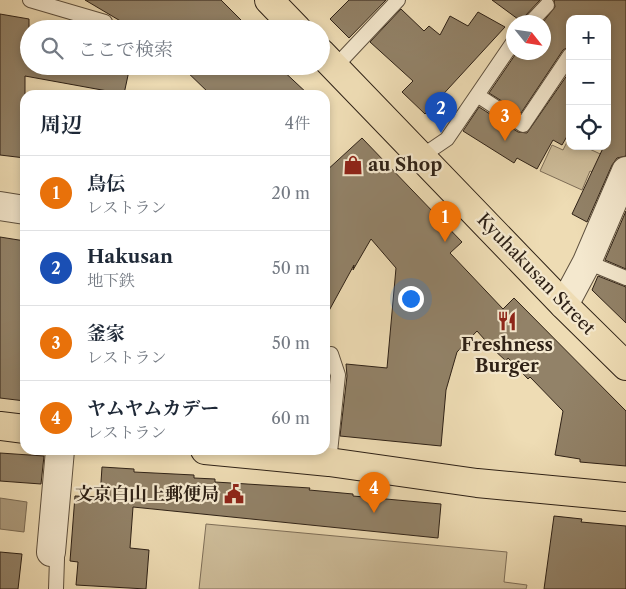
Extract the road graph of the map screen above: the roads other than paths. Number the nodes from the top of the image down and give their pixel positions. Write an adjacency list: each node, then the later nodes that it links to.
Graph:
1 (30, 0): 6 (lane)
2 (269, 0): 7 (main road)
3 (398, 0): 9 (lane)
4 (547, 5): 5 (lane)
5 (538, 15)
6 (98, 20)
7 (288, 20)
8 (506, 53): 12 (lane)
9 (330, 58)
10 (567, 60): 12 (lane)
11 (330, 62): 13 (main road, Kyuhakusan Street)
12 (477, 95): 13 (lane)
13 (422, 156): 20 (main road, Kyuhakusan Street)
14 (626, 170): 17 (street)
15 (0, 206): 16 (street)
16 (20, 209)
17 (617, 213): 18 (street)
18 (587, 262): 19 (lane); 20 (street)
19 (626, 278)
20 (564, 305): 22 (main road, Kyuhakusan Street)
21 (330, 354): 25 (lane)
22 (626, 366)
23 (0, 426): 24 (main road)
24 (20, 428)
25 (330, 452)
26 (60, 455): 31 (street)
27 (257, 455): 29 (main road)
28 (330, 455): 29 (lane)
29 (329, 462): 30 (main road)
30 (626, 497)
31 (51, 552): 32 (lane)
32 (56, 589)

